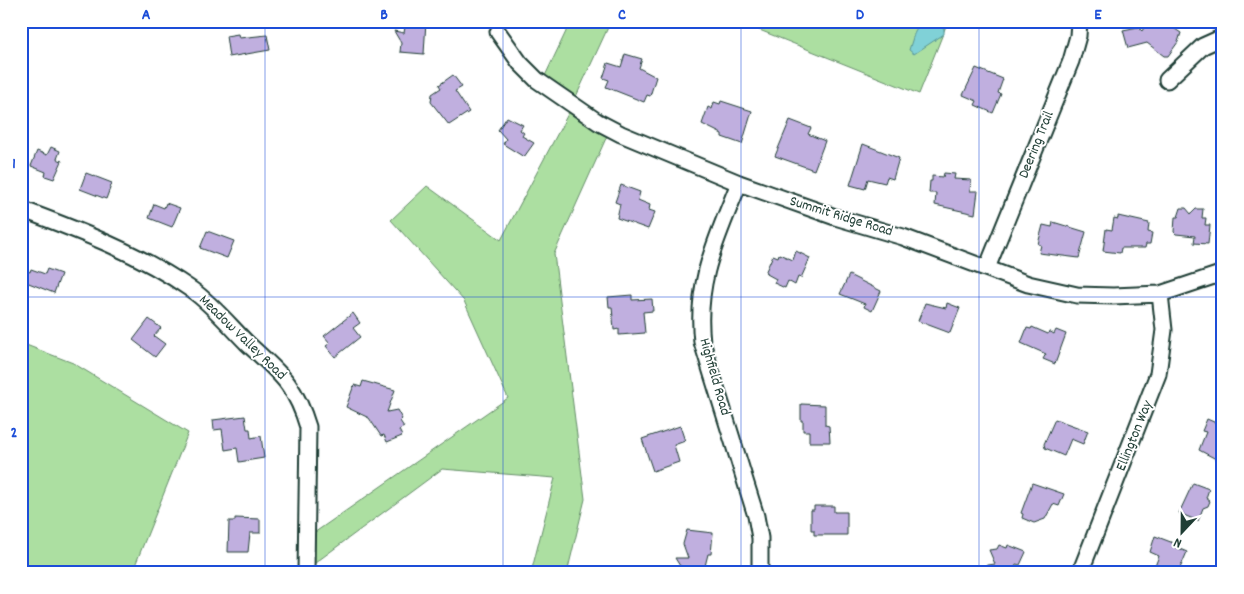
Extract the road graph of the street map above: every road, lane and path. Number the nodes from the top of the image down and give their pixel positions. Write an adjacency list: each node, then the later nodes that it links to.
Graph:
1 (1079, 21): 7 (street, Deering Trail)
2 (498, 32): 5 (street, Summit Ridge Road)
3 (1223, 36): 4 (street)
4 (1167, 80)
5 (739, 183): 7 (street, Summit Ridge Road); 11 (street, Highfield Road)
6 (21, 209): 10 (street, Meadow Valley Road)
7 (987, 268): 9 (street, Summit Ridge Road)
8 (1223, 274): 9 (street, Summit Ridge Road)
9 (1160, 294): 12 (street, Ellington Way)
10 (306, 573)
11 (760, 573)
12 (1080, 573)

